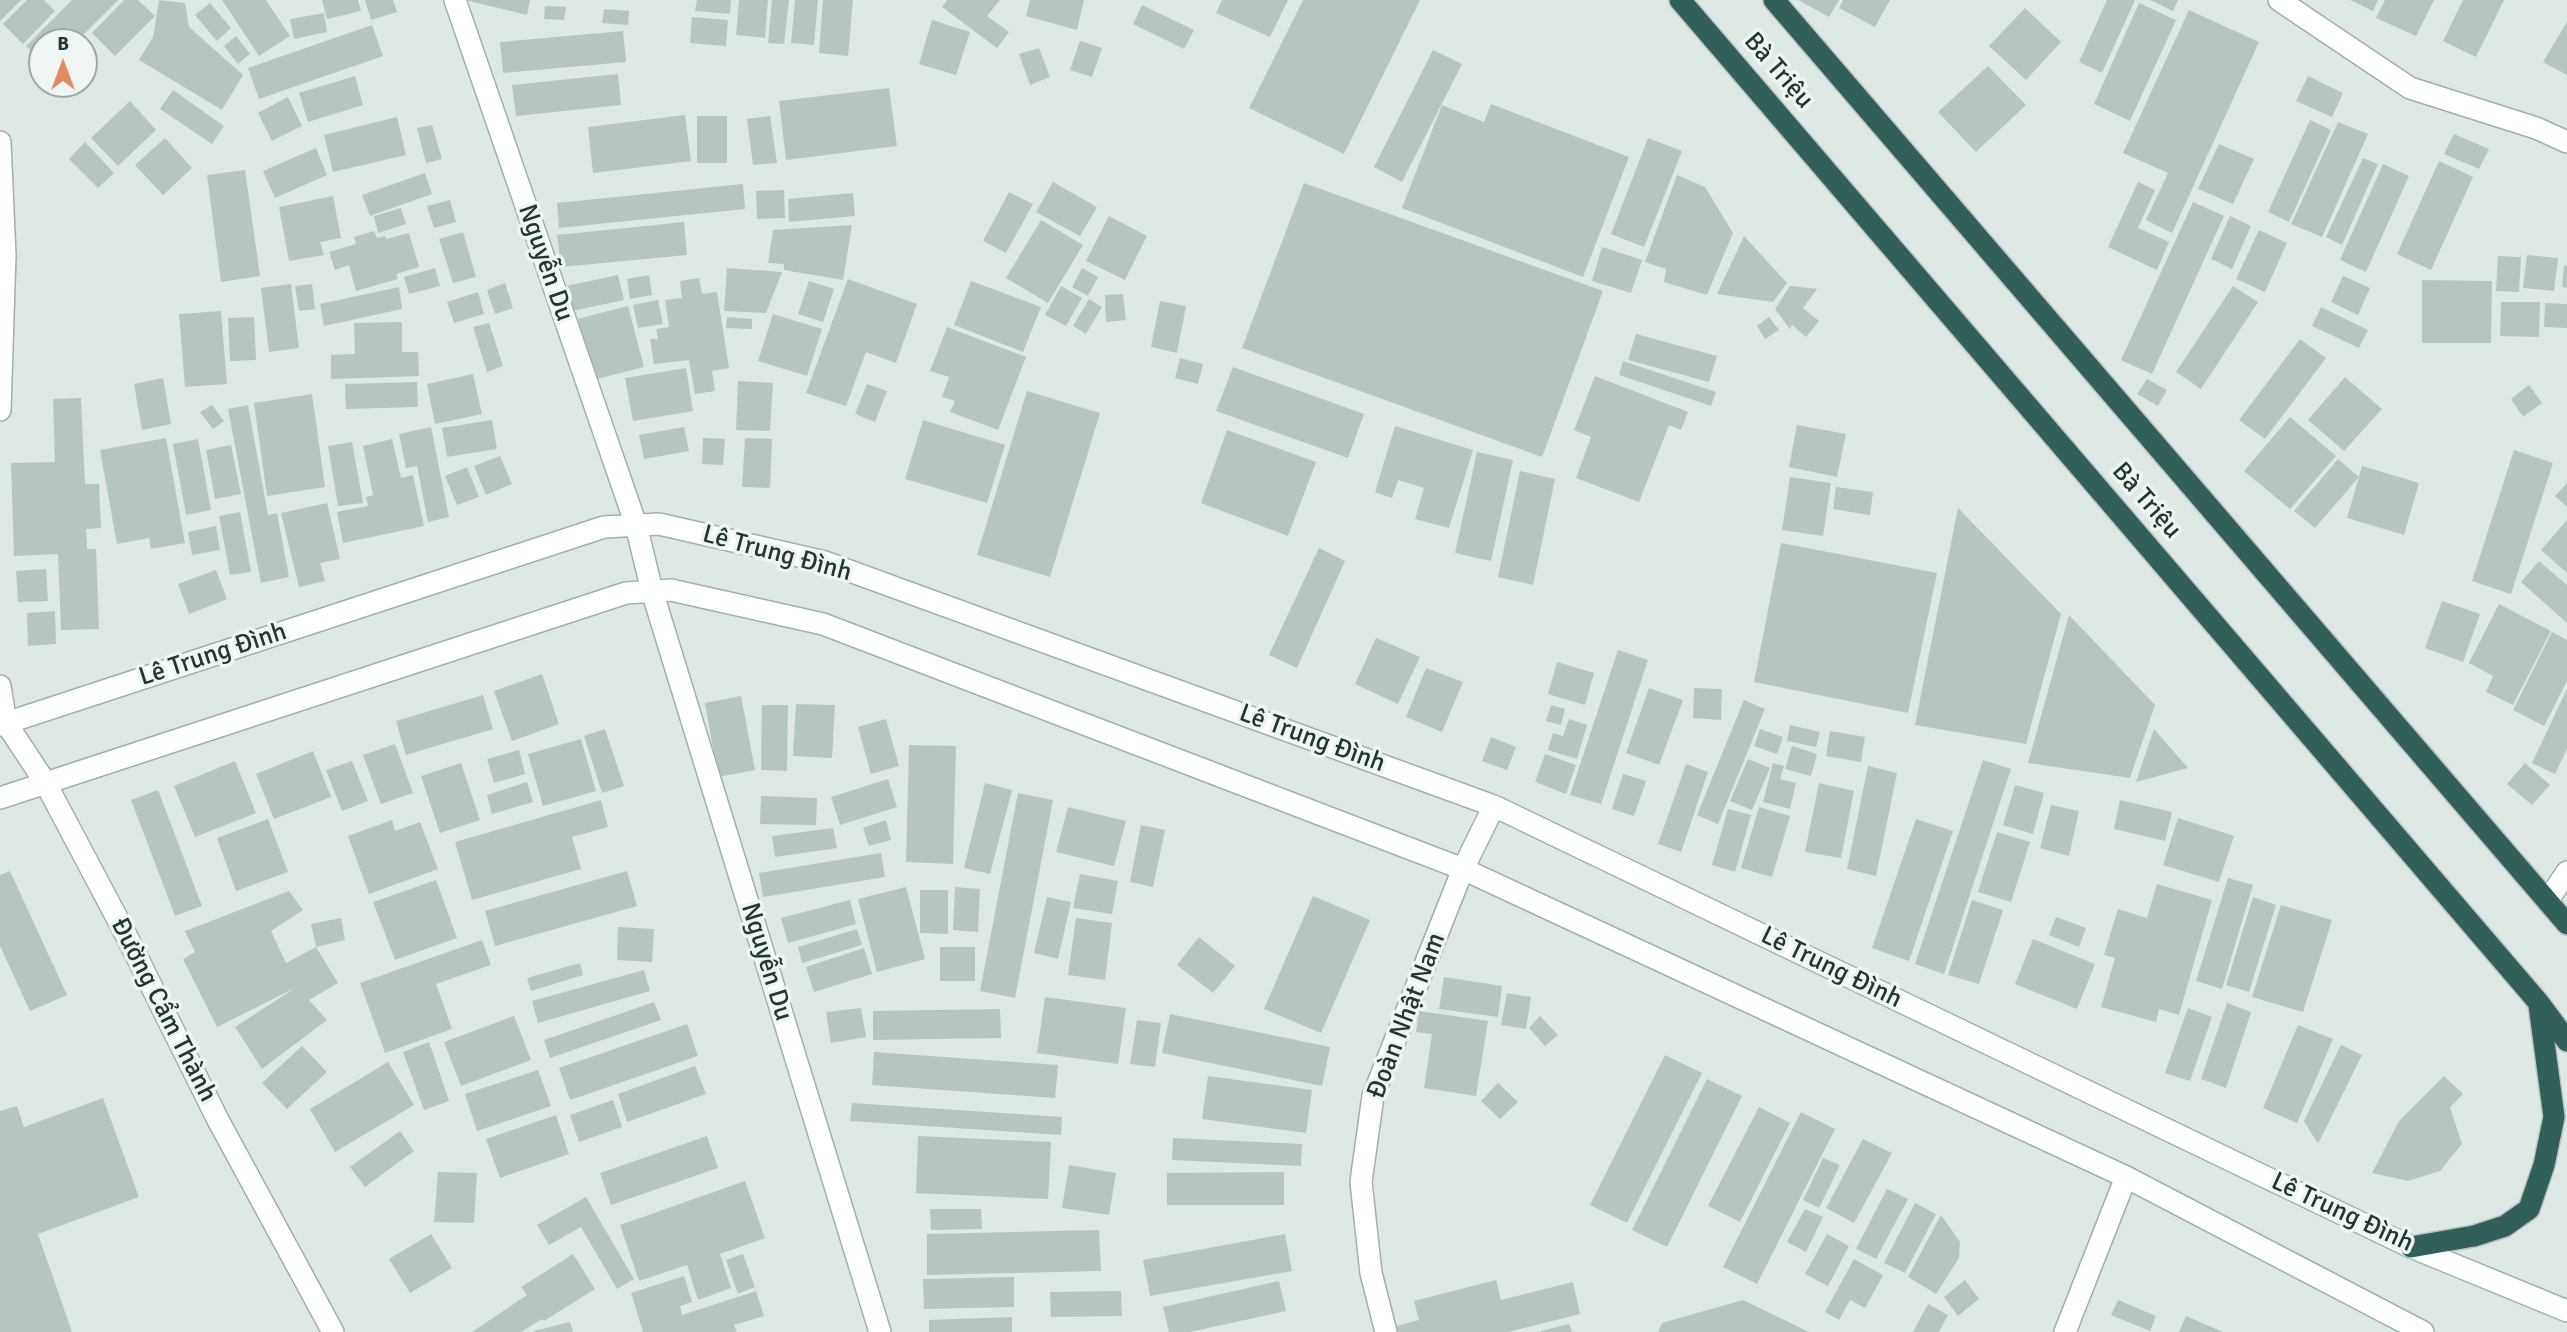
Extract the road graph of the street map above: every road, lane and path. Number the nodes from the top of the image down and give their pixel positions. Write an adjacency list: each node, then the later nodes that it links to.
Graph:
1 (455, 0): 8 (main road, Nguyễn Du)
2 (1680, 0): 19 (highway, Bà Triệu)
3 (1774, 0): 17 (highway, Bà Triệu)
4 (2279, 0): 6 (main road)
5 (0, 142): 7 (main road)
6 (2567, 142)
7 (0, 410)
8 (636, 525): 9 (main road, Nguyễn Du); 11 (main road, Lê Trung Đình); 14 (main road, Lê Trung Đình)
9 (652, 591): 12 (main road); 15 (main road); 26 (main road, Nguyễn Du)
10 (0, 686): 11 (main road, Đường Cẩm Thành)
11 (3, 724): 12 (main road, Đường Cẩm Thành)
12 (45, 782): 13 (main road); 25 (main road, Đường Cẩm Thành)
13 (0, 798)
14 (1494, 806): 15 (main road, Đoàn Nhật Nam); 22 (main road, Lê Trung Đình)
15 (1463, 869): 21 (main road); 27 (main road, Đoàn Nhật Nam)
16 (2567, 872): 17 (main road)
17 (2548, 900): 18 (highway, Bà Triệu)
18 (2567, 924)
19 (2539, 1003): 20 (highway, Bà Triệu); 22 (highway)
20 (2567, 1041)
21 (2126, 1177): 24 (main road); 28 (main road)
22 (2411, 1247): 23 (main road, Lê Trung Đình)
23 (2567, 1311)
24 (2421, 1331)
25 (332, 1332)
26 (880, 1332)
27 (1385, 1332)
28 (2065, 1332)

